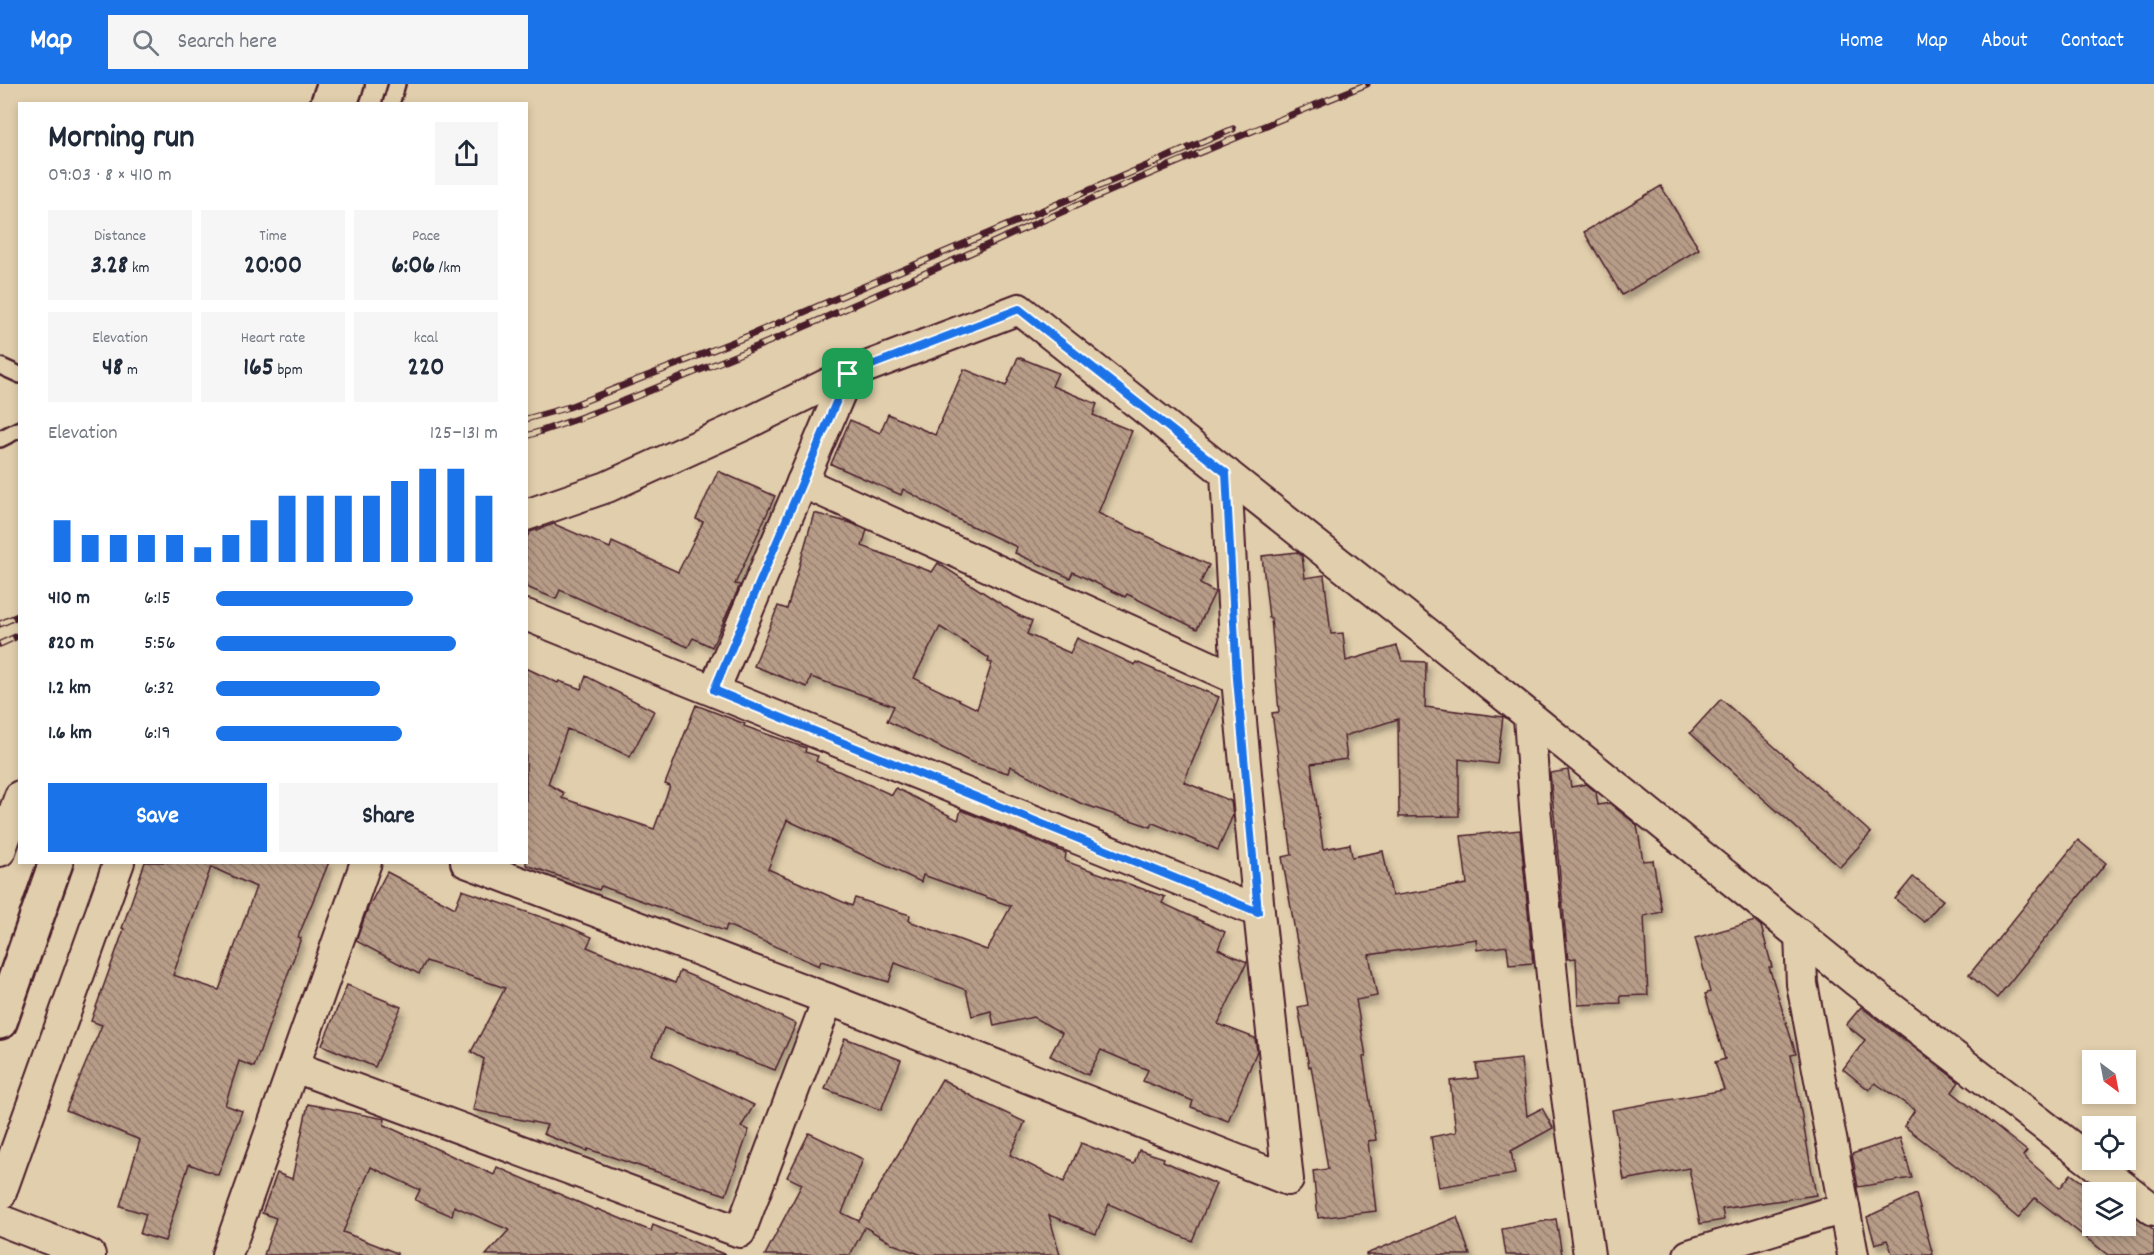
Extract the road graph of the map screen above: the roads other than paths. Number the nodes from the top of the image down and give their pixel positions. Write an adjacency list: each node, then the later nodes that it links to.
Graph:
1 (397, 84): 2 (lane)
2 (392, 102)
3 (0, 366): 4 (lane)
4 (18, 374)
5 (848, 374): 8 (street); 9 (street); 10 (street)
6 (18, 430): 7 (lane)
7 (0, 439)
8 (1226, 473): 12 (street); 14 (street)
9 (802, 482): 12 (street); 13 (street)
10 (528, 514)
11 (528, 616): 13 (street)
12 (1237, 679): 21 (street)
13 (714, 690): 21 (street)
14 (1529, 716): 22 (street); 32 (street)
15 (18, 802): 16 (street)
16 (0, 851)
17 (55, 864): 24 (main road)
18 (118, 864): 26 (street)
19 (365, 864): 25 (street)
20 (471, 864): 23 (street)
21 (1258, 912): 23 (street)
22 (1800, 935): 27 (street); 28 (street)
23 (828, 999): 25 (street)
24 (0, 1022)
25 (295, 1067): 31 (street)
26 (0, 1195)
27 (1844, 1208): 33 (street); 34 (street)
28 (2154, 1210)
29 (0, 1220): 30 (street)
30 (90, 1255)
31 (227, 1255)
32 (1589, 1255)
33 (1689, 1255)
34 (1853, 1255)

